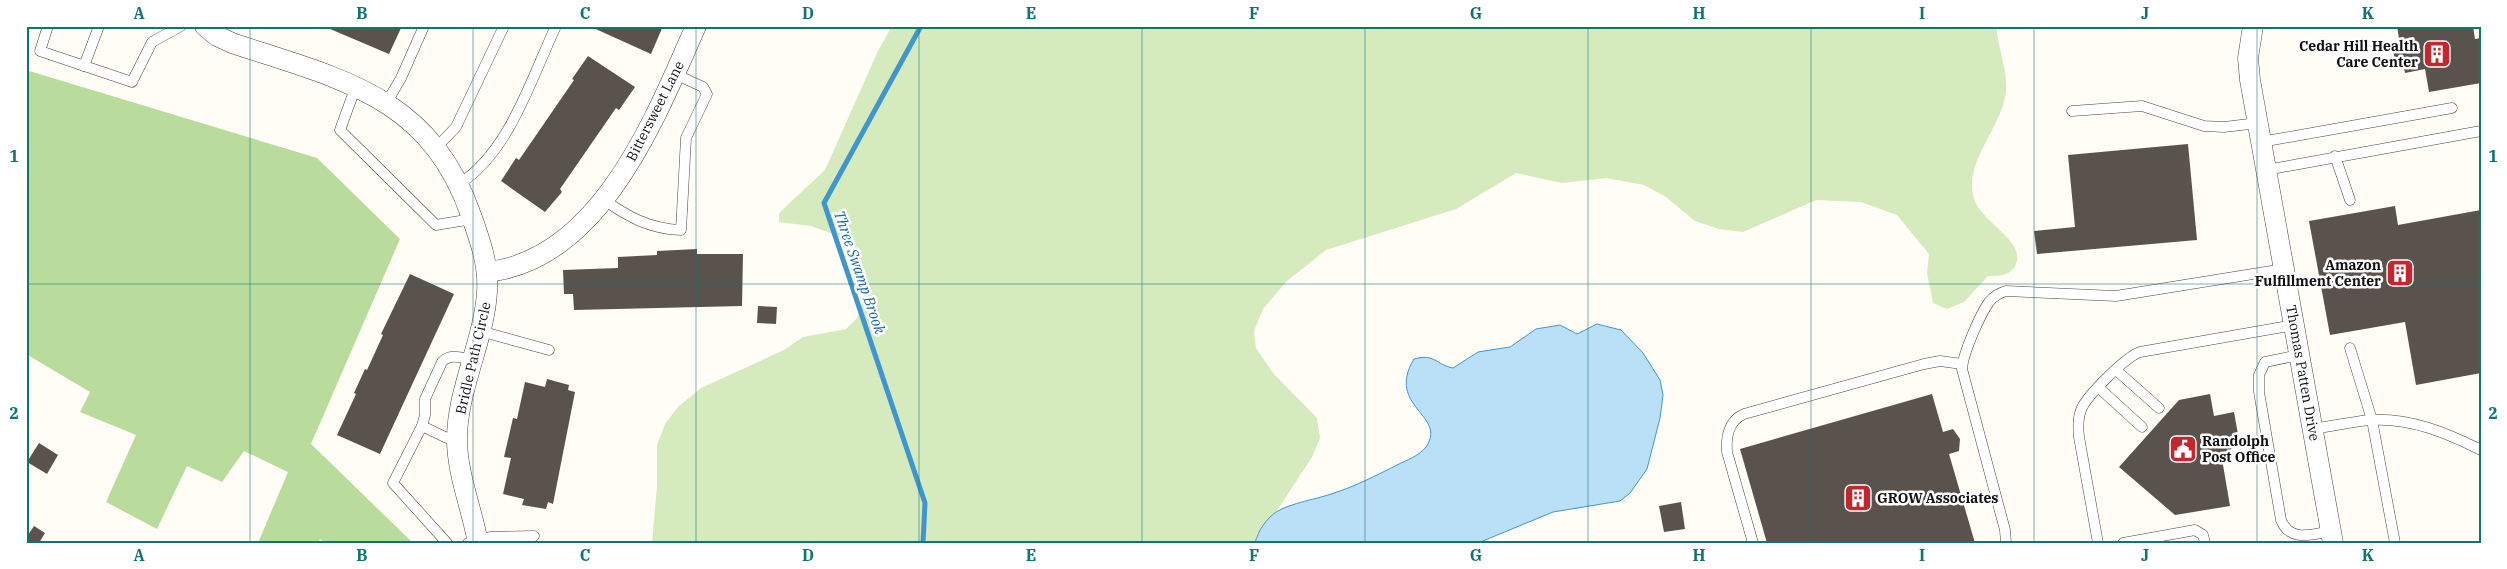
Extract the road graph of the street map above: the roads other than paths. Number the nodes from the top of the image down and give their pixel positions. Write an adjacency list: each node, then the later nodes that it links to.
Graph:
1 (48, 26): 10 (lane)
2 (99, 26): 10 (lane)
3 (181, 26): 10 (lane)
4 (205, 26): 12 (street, Bridle Path Circle)
5 (424, 26): 13 (lane)
6 (504, 26): 18 (lane)
7 (556, 26): 21 (lane)
8 (696, 26): 11 (street, Bittersweet Lane)
9 (2253, 26): 17 (street, Thomas Patten Drive)
10 (84, 66)
11 (675, 74): 22 (street, Bittersweet Lane); 22 (lane)
12 (356, 86): 13 (street, Bridle Path Circle); 24 (lane)
13 (387, 102): 18 (street, Bridle Path Circle)
14 (2452, 108): 17 (lane)
15 (2072, 111): 17 (lane)
16 (2481, 131): 19 (lane)
17 (2259, 132): 20 (street, Thomas Patten Drive)
18 (436, 148): 21 (street, Bridle Path Circle)
19 (2335, 156): 20 (lane); 23 (lane)
20 (2266, 170): 25 (street, Thomas Patten Drive)
21 (459, 184): 24 (street, Bridle Path Circle)
22 (603, 199): 26 (street, Bittersweet Lane)
23 (2350, 200)
24 (472, 219): 26 (street, Bridle Path Circle)
25 (2284, 269): 27 (street, Thomas Patten Drive); 33 (lane)
26 (487, 272): 28 (street, Bridle Path Circle)
27 (2294, 324): 31 (street, Thomas Patten Drive); 34 (lane)
28 (480, 331): 30 (lane); 32 (street, Bridle Path Circle)
29 (2350, 348): 37 (lane)
30 (549, 350)
31 (2300, 355): 40 (street, Thomas Patten Drive); 44 (lane)
32 (473, 360): 38 (lane); 41 (street, Bridle Path Circle)
33 (1962, 364): 47 (lane); 48 (lane)
34 (2116, 370): 35 (lane); 36 (lane)
35 (2099, 388): 39 (lane); 49 (lane)
36 (2158, 408)
37 (2372, 420): 40 (lane); 42 (lane); 52 (lane)
38 (422, 426): 41 (lane); 46 (lane)
39 (2142, 426)
40 (2313, 428): 44 (street, Thomas Patten Drive)
41 (457, 439): 45 (street, Bridle Path Circle)
42 (2481, 450)
43 (534, 536): 45 (lane)
44 (2332, 537)
45 (474, 542)
46 (447, 543)
47 (1753, 543)
48 (2006, 543)
49 (2098, 543)
50 (2123, 543): 51 (lane)
51 (2205, 543)
52 (2395, 543)

